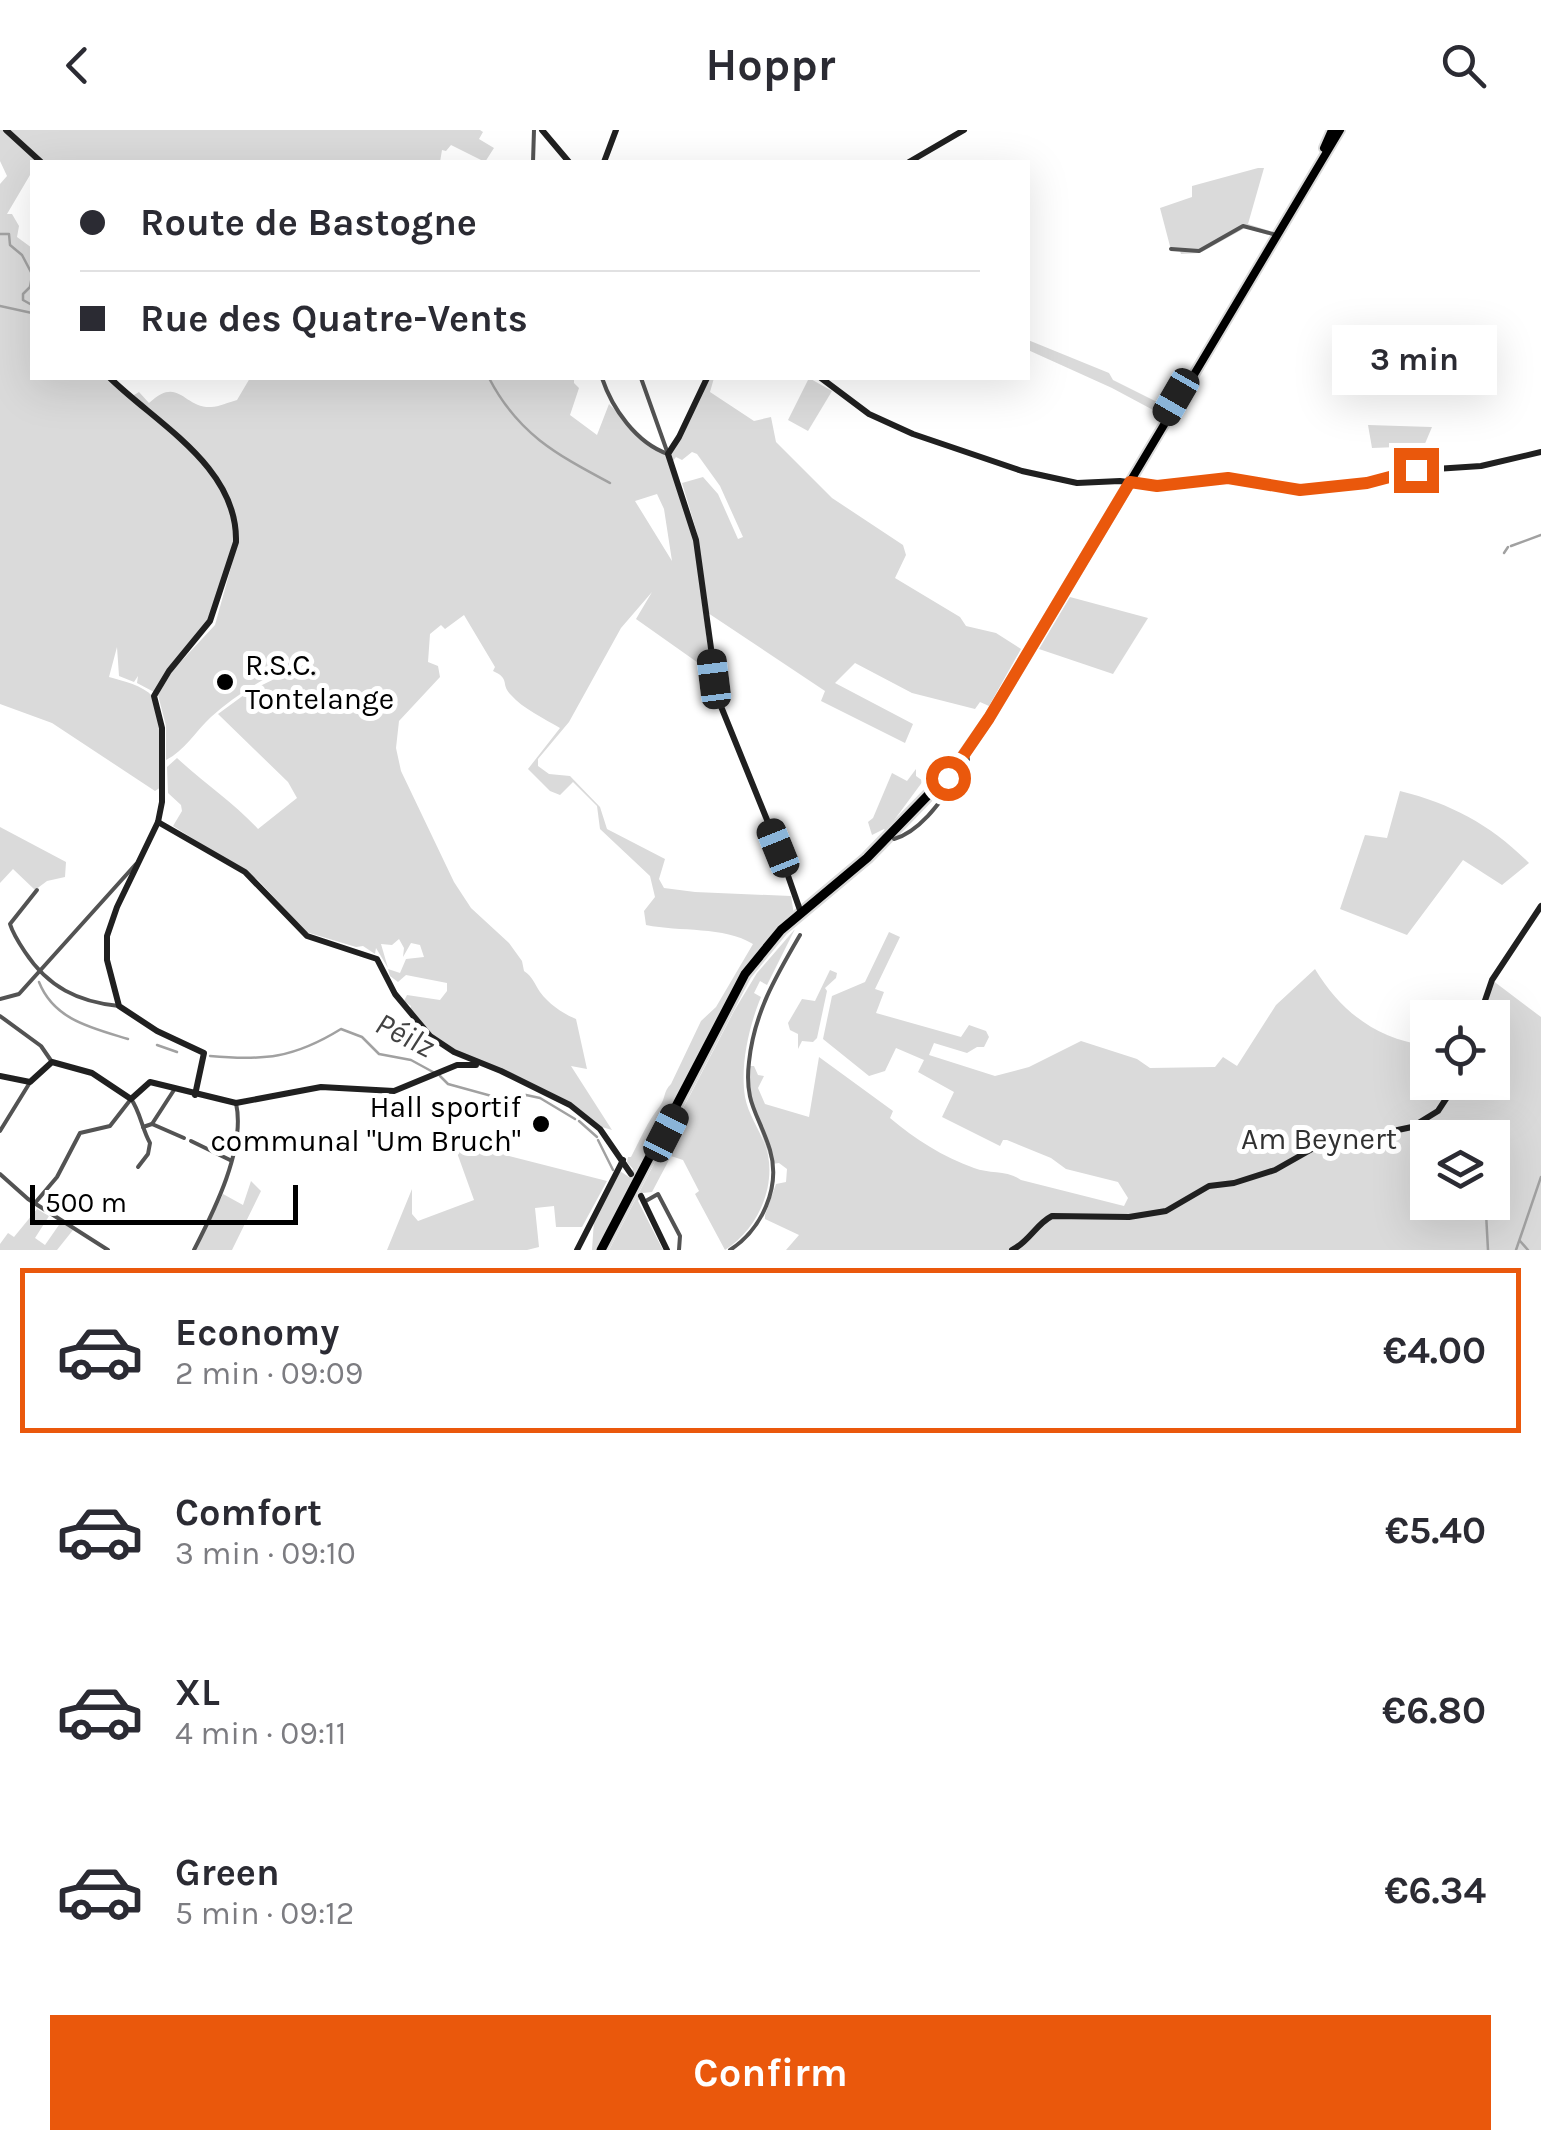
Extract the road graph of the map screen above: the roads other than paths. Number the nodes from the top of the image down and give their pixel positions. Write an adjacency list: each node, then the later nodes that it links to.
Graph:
1 (6, 130): 7 (street)
2 (534, 130): 8 (street)
3 (542, 130): 9 (street)
4 (616, 130): 10 (street)
5 (964, 130): 11 (street)
6 (1334, 130): 12 (main road); 21 (main road)
7 (39, 160)
8 (533, 160)
9 (567, 160)
10 (605, 160)
11 (912, 160)
12 (1273, 234): 13 (street); 21 (main road)
13 (1171, 249)
14 (112, 380): 24 (street)
15 (603, 380): 20 (street)
16 (642, 380): 20 (street)
17 (706, 380): 20 (street)
18 (824, 380): 21 (street)
19 (1541, 452): 21 (street)
20 (668, 454): 29 (street)
21 (1128, 482): 22 (main road); 23 (main road)
22 (966, 753): 23 (main road); 25 (street)
23 (937, 789): 25 (highway); 29 (highway)
24 (158, 822): 26 (street); 37 (street)
25 (894, 839): 54 (highway)
26 (140, 861): 31 (street); 34 (street)
27 (37, 890): 31 (street)
28 (1541, 906): 33 (street)
29 (801, 913): 54 (highway)
30 (800, 935): 63 (street)
31 (40, 973): 32 (street); 34 (street)
32 (0, 999)
33 (1485, 1000)
34 (119, 1006): 41 (street)
35 (0, 1017): 36 (street)
36 (52, 1062): 39 (street); 42 (street)
37 (488, 1066): 44 (street); 51 (street)
38 (0, 1076): 39 (street)
39 (30, 1082): 47 (street)
40 (174, 1090): 41 (street); 42 (street); 45 (street)
41 (196, 1095): 44 (street)
42 (131, 1099): 46 (street); 56 (street)
43 (1446, 1100): 64 (street)
44 (236, 1103): 50 (street)
45 (152, 1124): 46 (street); 48 (street)
46 (141, 1127): 52 (street)
47 (0, 1131)
48 (184, 1138)
49 (191, 1141): 50 (street)
50 (230, 1160): 58 (street)
51 (623, 1160): 54 (street); 59 (street)
52 (138, 1167)
53 (0, 1174): 56 (street)
54 (636, 1179): 60 (highway); 60 (highway)
55 (642, 1199): 61 (street); 62 (street)
56 (35, 1204): 57 (street)
57 (108, 1250)
58 (194, 1250)
59 (577, 1250)
60 (602, 1250)
61 (667, 1250)
62 (680, 1250)
63 (730, 1250)
64 (1012, 1250)

